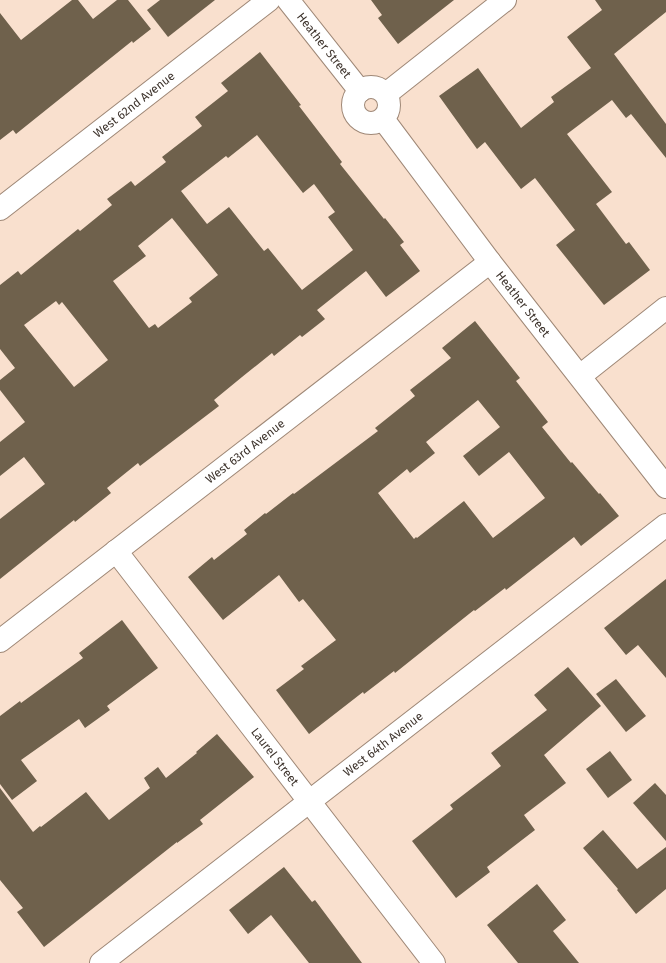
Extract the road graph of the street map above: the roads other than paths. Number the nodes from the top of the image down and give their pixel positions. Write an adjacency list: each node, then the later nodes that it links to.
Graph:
1 (269, 0): 7 (street, West 62nd Avenue)
2 (288, 0): 4 (street, Heather Street)
3 (505, 0): 5 (street)
4 (360, 91): 5 (street); 6 (street)
5 (386, 94): 6 (street)
6 (383, 119): 8 (street, Heather Street)
7 (0, 209)
8 (490, 262): 10 (street, Heather Street); 13 (street, West 63rd Avenue)
9 (666, 308): 10 (street)
10 (580, 376): 11 (street, Heather Street)
11 (666, 487)
12 (666, 525): 15 (street, West 64th Avenue)
13 (116, 551): 14 (street, West 63rd Avenue); 15 (street, Laurel Street)
14 (0, 641)
15 (310, 802): 16 (street, West 64th Avenue); 17 (street, Laurel Street)
16 (101, 963)
17 (434, 963)

